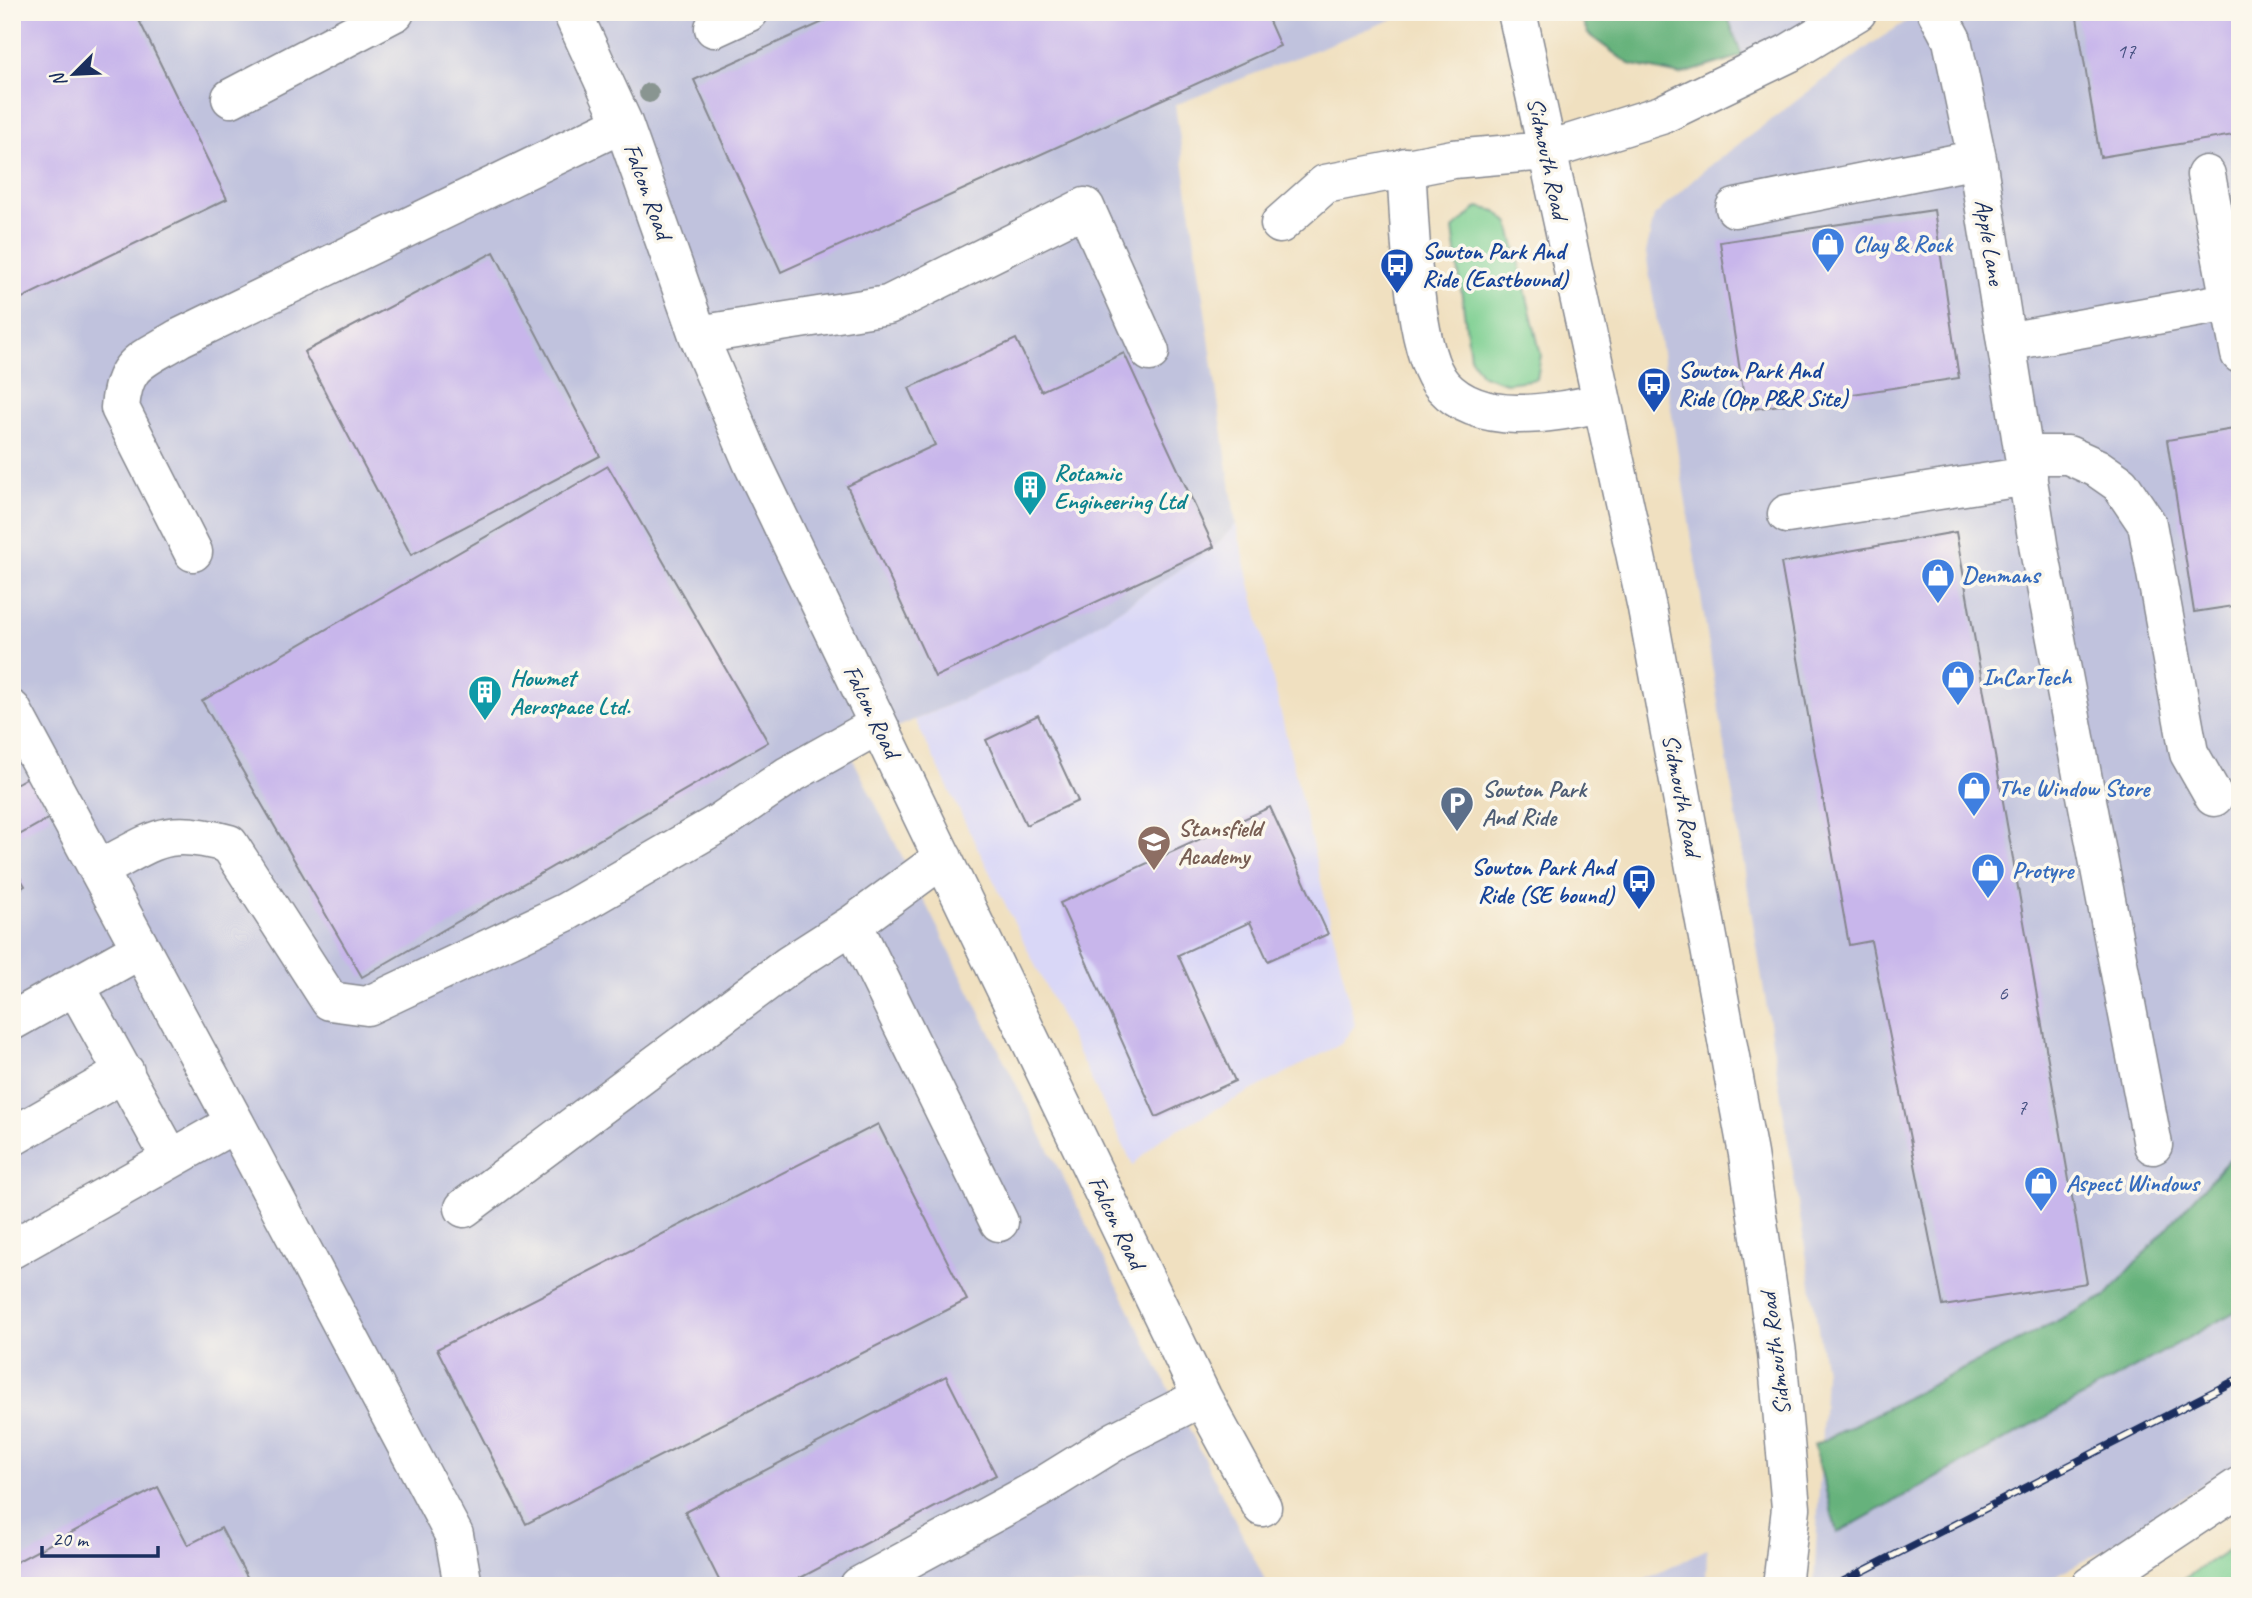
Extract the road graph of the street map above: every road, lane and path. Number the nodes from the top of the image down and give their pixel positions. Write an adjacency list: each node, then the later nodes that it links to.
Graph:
1 (395, 12): 8 (street)
2 (749, 12): 7 (street)
3 (1517, 12): 10 (street, Sidmouth Road)
4 (1857, 12): 10 (street)
5 (1937, 12): 11 (street, Apple Lane)
6 (583, 16): 9 (street, Falcon Road)
7 (714, 28)
8 (231, 98)
9 (623, 123): 17 (street, Falcon Road); 24 (street)
10 (1546, 151): 12 (street); 21 (street, Sidmouth Road)
11 (1977, 159): 14 (street); 18 (street, Apple Lane)
12 (1406, 167): 15 (street); 21 (street)
13 (2206, 175): 16 (street)
14 (1735, 208)
15 (1280, 224)
16 (2235, 301): 18 (street); 20 (street)
17 (698, 335): 19 (street); 26 (street, Falcon Road)
18 (2007, 342): 22 (street, Apple Lane)
19 (1150, 352)
20 (2240, 354)
21 (1601, 403): 47 (street, Sidmouth Road)
22 (2026, 465): 23 (street); 27 (street); 37 (street, Apple Lane)
23 (1787, 514)
24 (193, 552)
25 (12, 710): 29 (street)
26 (878, 725): 28 (street, Falcon Road); 29 (street)
27 (2214, 797)
28 (943, 858): 30 (street); 42 (street, Falcon Road)
29 (100, 869): 31 (street)
30 (853, 925): 39 (street); 40 (street)
31 (141, 948): 32 (street); 35 (street)
32 (75, 985): 33 (street); 34 (street)
33 (12, 1021)
34 (125, 1072): 36 (street); 38 (street)
35 (235, 1123): 38 (street); 45 (street)
36 (12, 1137)
37 (2153, 1145)
38 (171, 1159): 41 (street)
39 (464, 1208)
40 (999, 1222)
41 (12, 1249)
42 (1202, 1397): 44 (street, Falcon Road); 46 (street)
43 (2240, 1486): 48 (street)
44 (1262, 1507)
45 (463, 1586)
46 (859, 1586)
47 (1782, 1586)
48 (2090, 1586)

